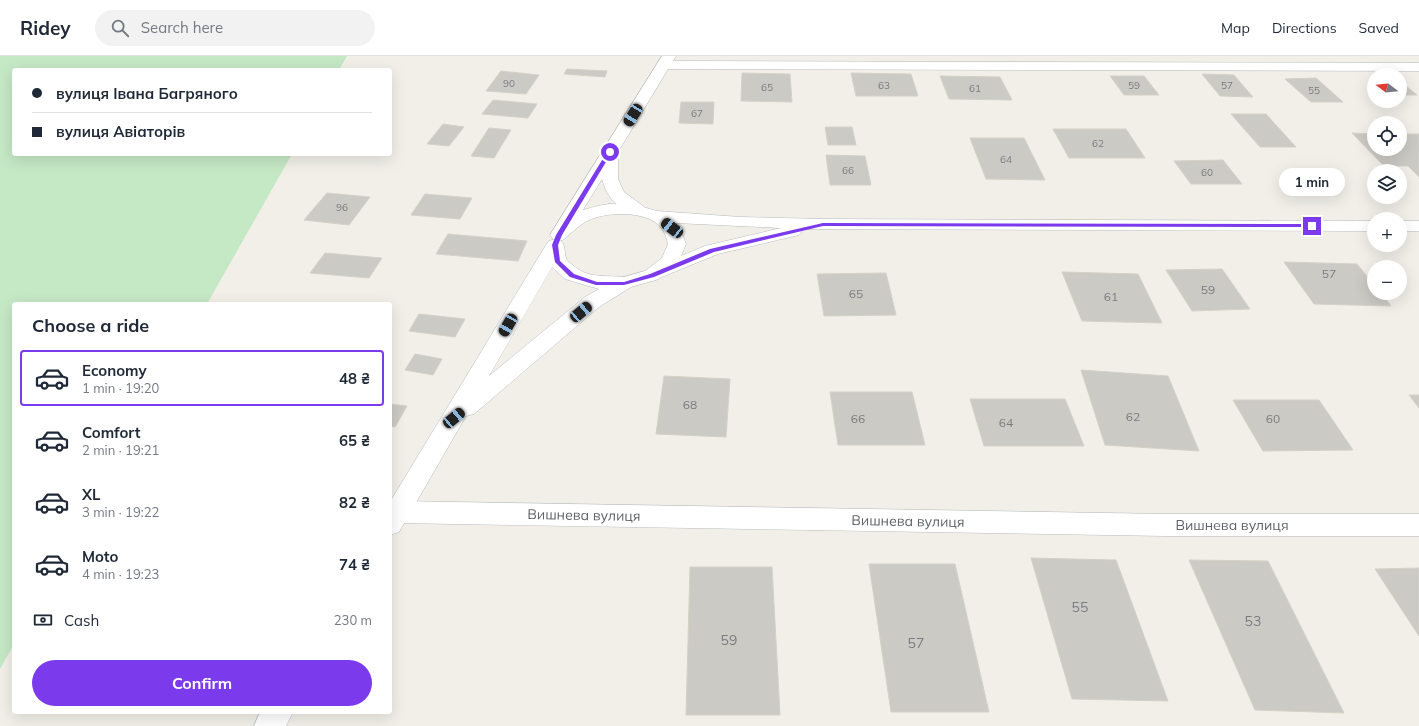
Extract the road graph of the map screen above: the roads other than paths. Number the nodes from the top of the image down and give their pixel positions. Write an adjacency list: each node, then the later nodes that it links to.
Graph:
1 (666, 60): 2 (street); 3 (street)
2 (1419, 67)
3 (610, 152): 4 (street); 10 (street)
4 (637, 210): 5 (street); 10 (street)
5 (656, 216): 6 (street); 11 (street)
6 (823, 224): 7 (street); 11 (street)
7 (1367, 226)
8 (1407, 226): 9 (street)
9 (1419, 226)
10 (557, 240): 12 (street); 13 (street)
11 (652, 275): 12 (street)
12 (624, 283): 13 (street)
13 (454, 418): 14 (street)
14 (394, 518): 15 (street, Вишнева вулиця)
15 (1419, 525)
16 (277, 714): 17 (street)
17 (269, 726)

